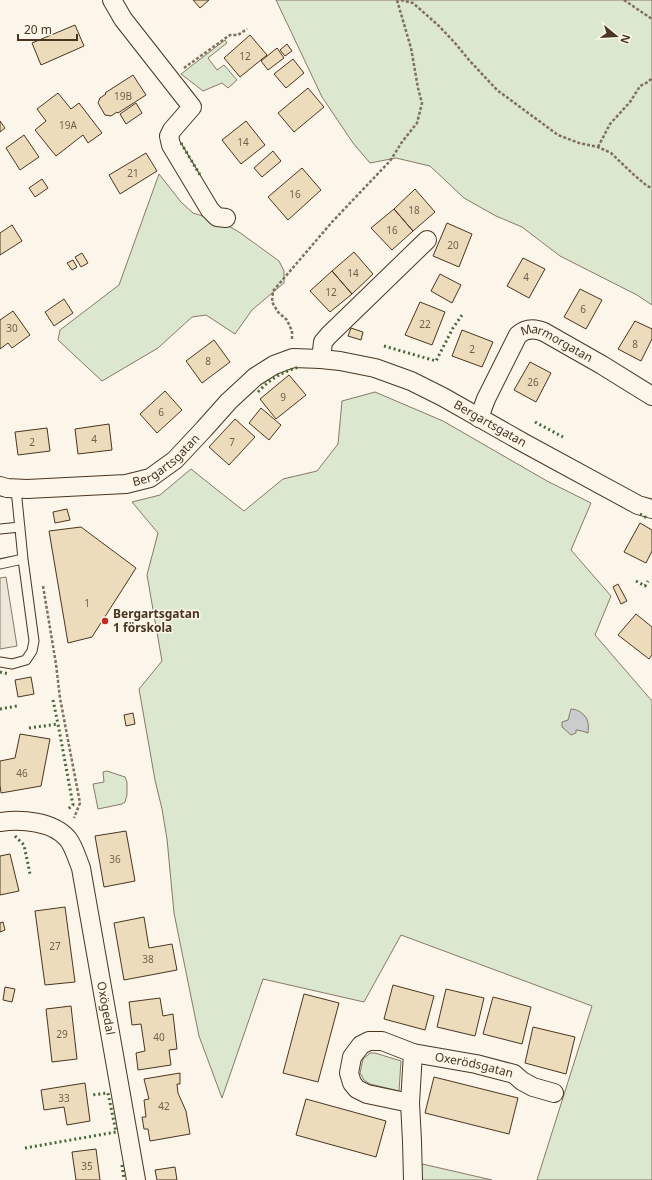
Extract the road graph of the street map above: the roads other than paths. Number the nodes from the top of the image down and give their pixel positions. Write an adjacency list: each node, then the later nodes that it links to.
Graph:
1 (112, 0): 2 (street)
2 (226, 218)
3 (427, 240): 4 (street)
4 (321, 359): 6 (street, Bergartsgatan); 7 (street, Bergartsgatan)
5 (652, 396): 6 (street, Marmorgatan)
6 (479, 418): 8 (street, Bergartsgatan)
7 (14, 488): 9 (lane)
8 (652, 509)
9 (20, 527): 10 (lane); 11 (lane)
10 (0, 529)
11 (23, 559): 12 (lane); 13 (lane)
12 (0, 564)
13 (0, 662)
14 (0, 822): 18 (street, Oxögedal)
15 (413, 1053): 16 (street, Oxerödsgatan); 17 (street); 17 (street, Oxerödsgatan)
16 (554, 1093)
17 (410, 1103): 19 (street)
18 (136, 1180)
19 (413, 1180)

